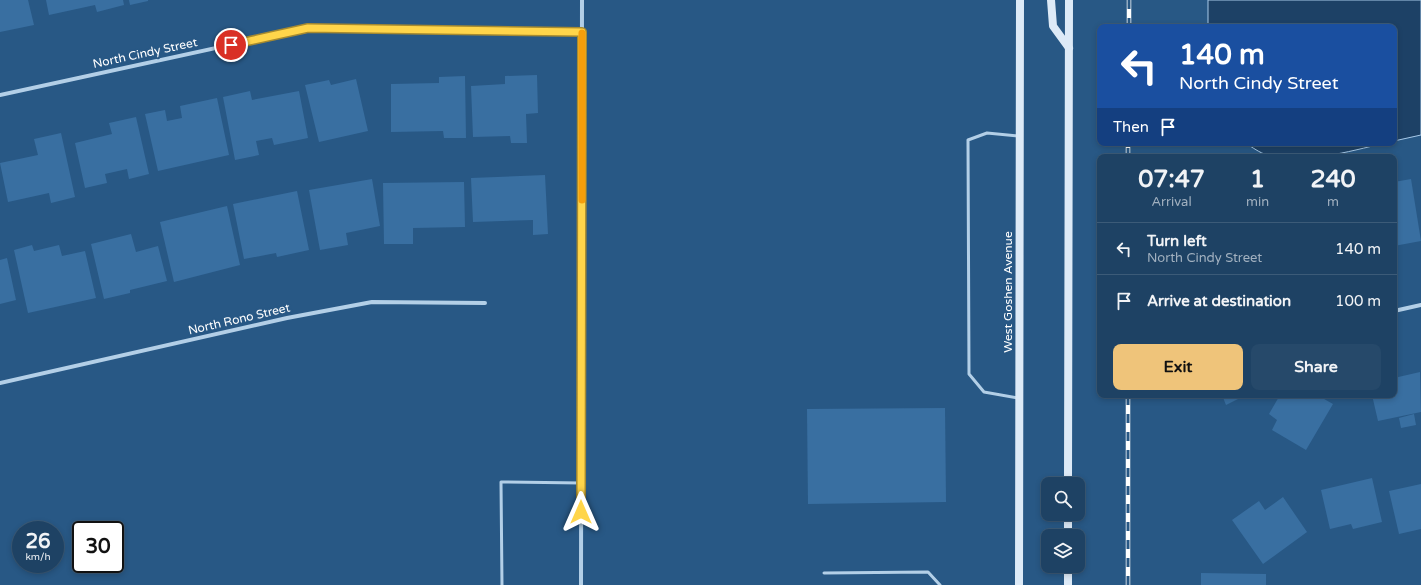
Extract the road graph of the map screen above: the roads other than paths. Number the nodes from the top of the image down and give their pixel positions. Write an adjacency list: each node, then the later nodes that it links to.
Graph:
1 (582, 0): 5 (street)
2 (1020, 0): 8 (main road, West Goshen Avenue)
3 (1051, 0): 6 (main road)
4 (1069, 0): 6 (main road)
5 (582, 32): 7 (street, North Cindy Street); 15 (street)
6 (1069, 48): 14 (main road)
7 (0, 95)
8 (1020, 136): 13 (main road, West Goshen Avenue); 13 (lane)
9 (485, 303): 12 (street, North Rono Street)
10 (1421, 305): 11 (street)
11 (1397, 310)
12 (0, 383)
13 (1020, 398): 21 (main road, West Goshen Avenue)
14 (1068, 477)
15 (581, 483): 18 (lane); 19 (street)
16 (824, 573): 20 (lane)
17 (1068, 573): 22 (main road)
18 (502, 585)
19 (581, 585)
20 (940, 585)
21 (1019, 585)
22 (1068, 585)

